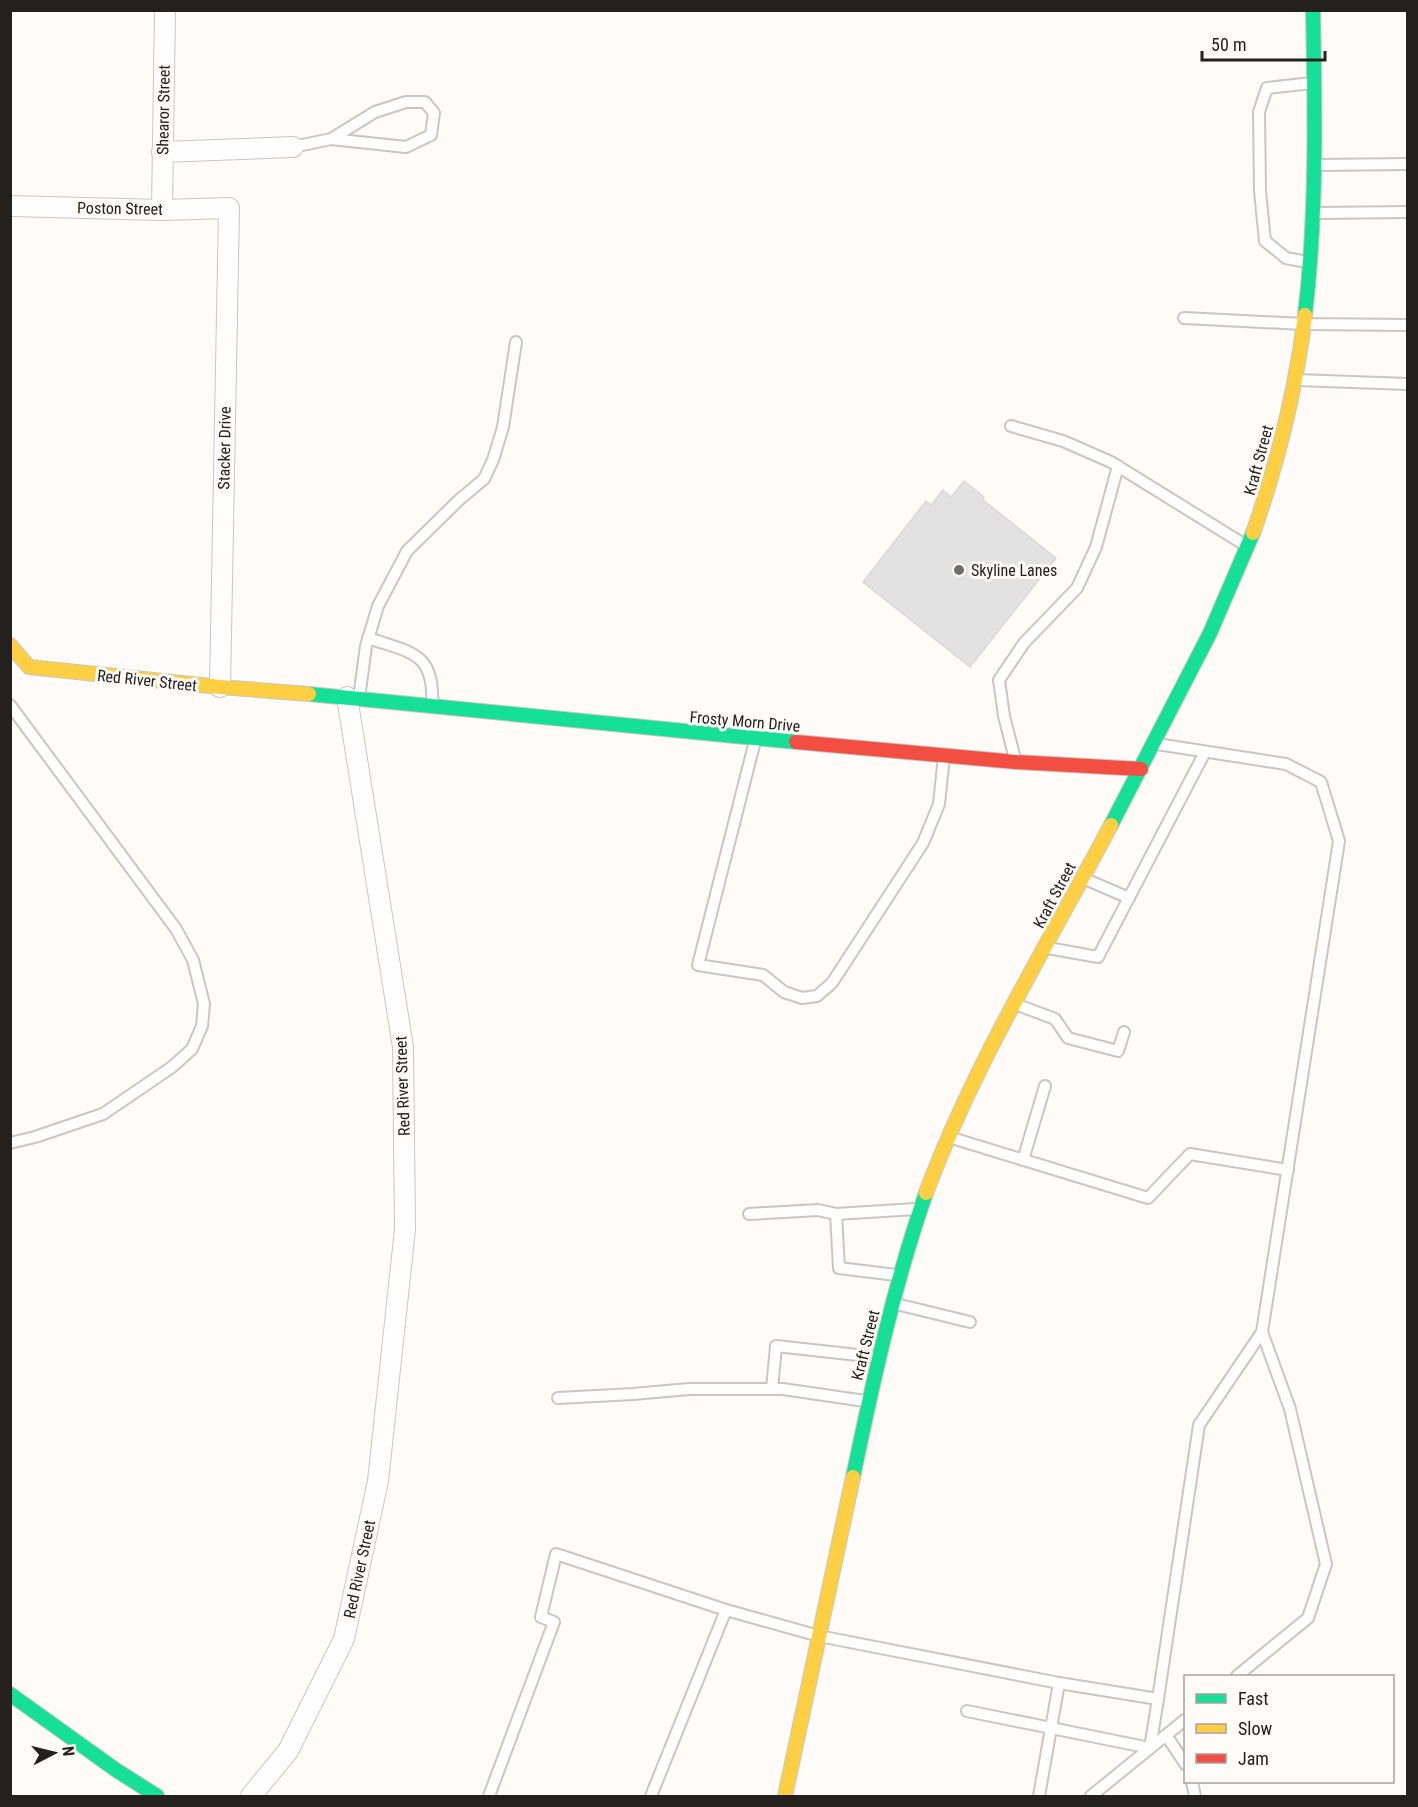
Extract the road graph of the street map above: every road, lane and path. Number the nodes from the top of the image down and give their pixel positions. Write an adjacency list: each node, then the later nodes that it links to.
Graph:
1 (165, 10): 6 (street, Shearor Street)
2 (1313, 10): 3 (main road, Kraft Street)
3 (1314, 83): 8 (main road, Kraft Street); 14 (lane)
4 (331, 139): 4 (lane); 5 (lane)
5 (293, 147): 6 (street)
6 (162, 152): 11 (street, Shearor Street)
7 (1407, 164): 8 (lane)
8 (1315, 165): 13 (main road, Kraft Street)
9 (10, 206): 11 (street, Poston Street)
10 (229, 208): 11 (street, Poston Street); 26 (street, Stacker Drive)
11 (162, 210)
12 (1407, 212): 13 (lane)
13 (1314, 213): 14 (main road, Kraft Street)
14 (1310, 262): 16 (main road, Kraft Street)
15 (1184, 318): 16 (lane)
16 (1304, 324): 17 (lane); 19 (main road, Kraft Street)
17 (1407, 325)
18 (516, 342): 24 (lane)
19 (1295, 380): 20 (lane); 23 (main road, Kraft Street)
20 (1407, 384)
21 (1011, 426): 22 (lane)
22 (1118, 466): 23 (lane); 34 (lane)
23 (1248, 547): 31 (main road, Kraft Street)
24 (368, 638): 27 (lane); 29 (lane)
25 (10, 645): 26 (main road, Red River Street)
26 (220, 687): 27 (main road, Red River Street)
27 (353, 698): 29 (main road, Frosty Morn Drive); 70 (street, Red River Street)
28 (10, 705): 43 (lane)
29 (432, 706): 30 (main road, Frosty Morn Drive)
30 (755, 739): 33 (main road, Frosty Morn Drive); 33 (lane)
31 (1154, 744): 32 (lane); 35 (main road, Kraft Street)
32 (1205, 752): 37 (lane); 45 (lane)
33 (945, 756): 34 (main road, Frosty Morn Drive)
34 (1016, 762): 35 (main road, Frosty Morn Drive)
35 (1141, 769): 36 (main road, Kraft Street)
36 (1082, 878): 37 (lane); 38 (main road, Kraft Street)
37 (1129, 898): 38 (lane)
38 (1045, 947): 39 (main road, Kraft Street)
39 (1015, 1004): 40 (lane); 42 (main road, Kraft Street)
40 (1124, 1032)
41 (1046, 1086): 44 (lane)
42 (949, 1137): 44 (lane); 46 (main road, Kraft Street)
43 (10, 1143)
44 (1023, 1160): 45 (lane)
45 (1288, 1170): 52 (lane)
46 (921, 1209): 48 (lane); 49 (main road, Kraft Street)
47 (749, 1214): 48 (lane)
48 (836, 1214): 49 (lane)
49 (900, 1275): 50 (main road, Kraft Street)
50 (892, 1303): 51 (lane); 53 (main road, Kraft Street)
51 (970, 1322)
52 (1262, 1332): 59 (lane); 62 (lane)
53 (879, 1358): 54 (lane); 56 (main road, Kraft Street)
54 (772, 1389): 55 (lane); 56 (lane)
55 (558, 1398)
56 (869, 1402): 58 (main road, Kraft Street)
57 (726, 1610): 58 (lane); 71 (lane); 72 (lane)
58 (819, 1636): 60 (lane); 73 (main road, Kraft Street)
59 (1239, 1675)
60 (1059, 1683): 62 (lane); 65 (lane)
61 (10, 1694): 69 (main road)
62 (1158, 1699): 67 (lane)
63 (967, 1711): 65 (lane)
64 (1184, 1720): 66 (lane)
65 (1051, 1728): 67 (lane); 74 (lane)
66 (1166, 1735): 67 (lane); 68 (lane)
67 (1150, 1748): 75 (lane)
68 (1184, 1763)
69 (157, 1797)
70 (251, 1797)
71 (489, 1797)
72 (651, 1797)
73 (785, 1797)
74 (1039, 1797)
75 (1091, 1797)

